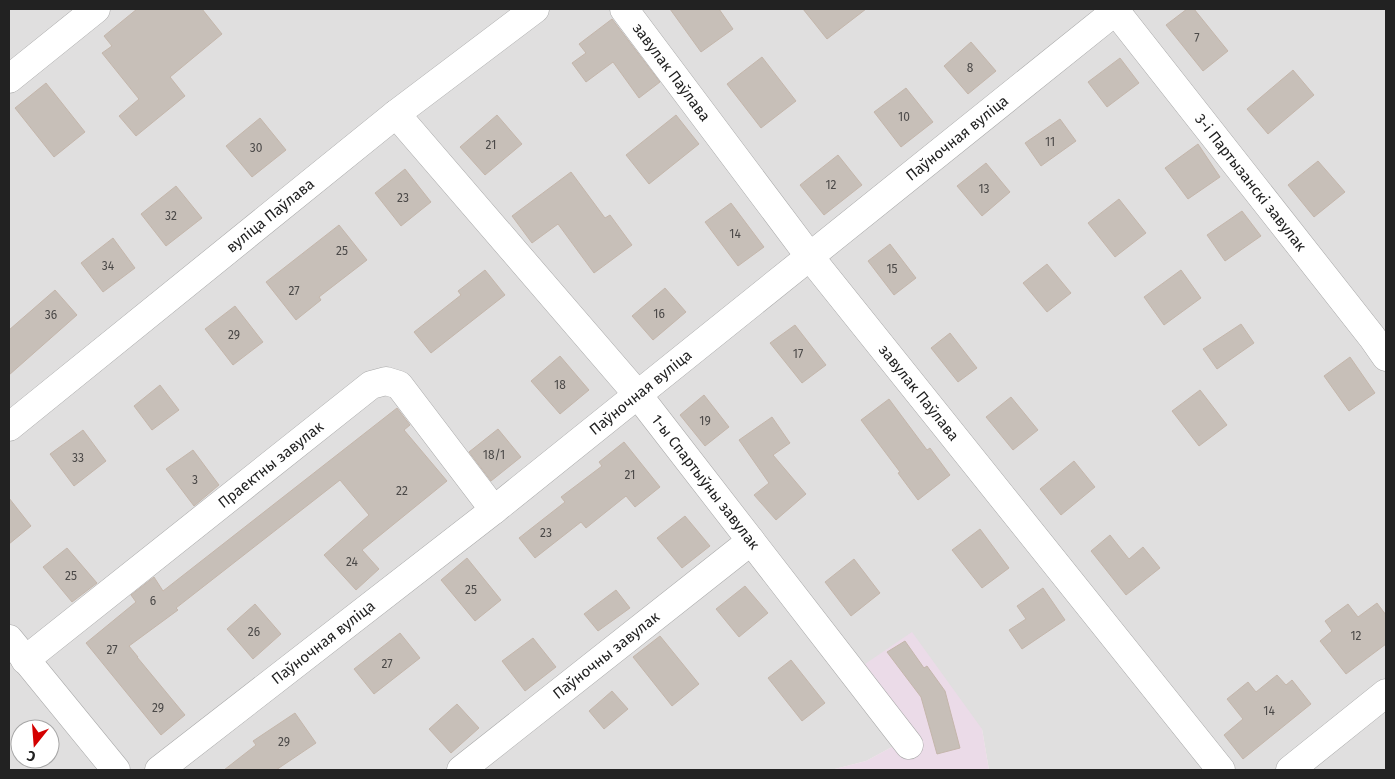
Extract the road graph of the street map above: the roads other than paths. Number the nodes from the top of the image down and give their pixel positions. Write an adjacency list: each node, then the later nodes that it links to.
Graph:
1 (96, 9): 5 (street)
2 (535, 9): 6 (street, вуліца Паўлава)
3 (624, 9): 7 (street, завулак Паўлава)
4 (1116, 9): 7 (street, Паўночная вуліца); 8 (street, 3-і Партызанскі завулак)
5 (9, 79)
6 (396, 114): 9 (street, 1-ы Спартыўны завулак); 10 (street, вуліца Паўлава)
7 (810, 256): 9 (street, Паўночная вуліца); 20 (street, завулак Паўлава)
8 (1386, 357)
9 (638, 395): 11 (street, Паўночная вуліца); 12 (street, 1-ы Спартыўны завулак)
10 (9, 427)
11 (494, 510): 14 (street, Праектны завулак); 18 (street, Паўночная вуліца)
12 (750, 540): 16 (street, 1-ы Спартыўны завулак); 19 (street, Паўночны завулак)
13 (9, 639): 14 (street)
14 (26, 660): 17 (street)
15 (1386, 693): 21 (street)
16 (909, 745)
17 (116, 770)
18 (159, 770)
19 (460, 770)
20 (1221, 770)
21 (1290, 770)

